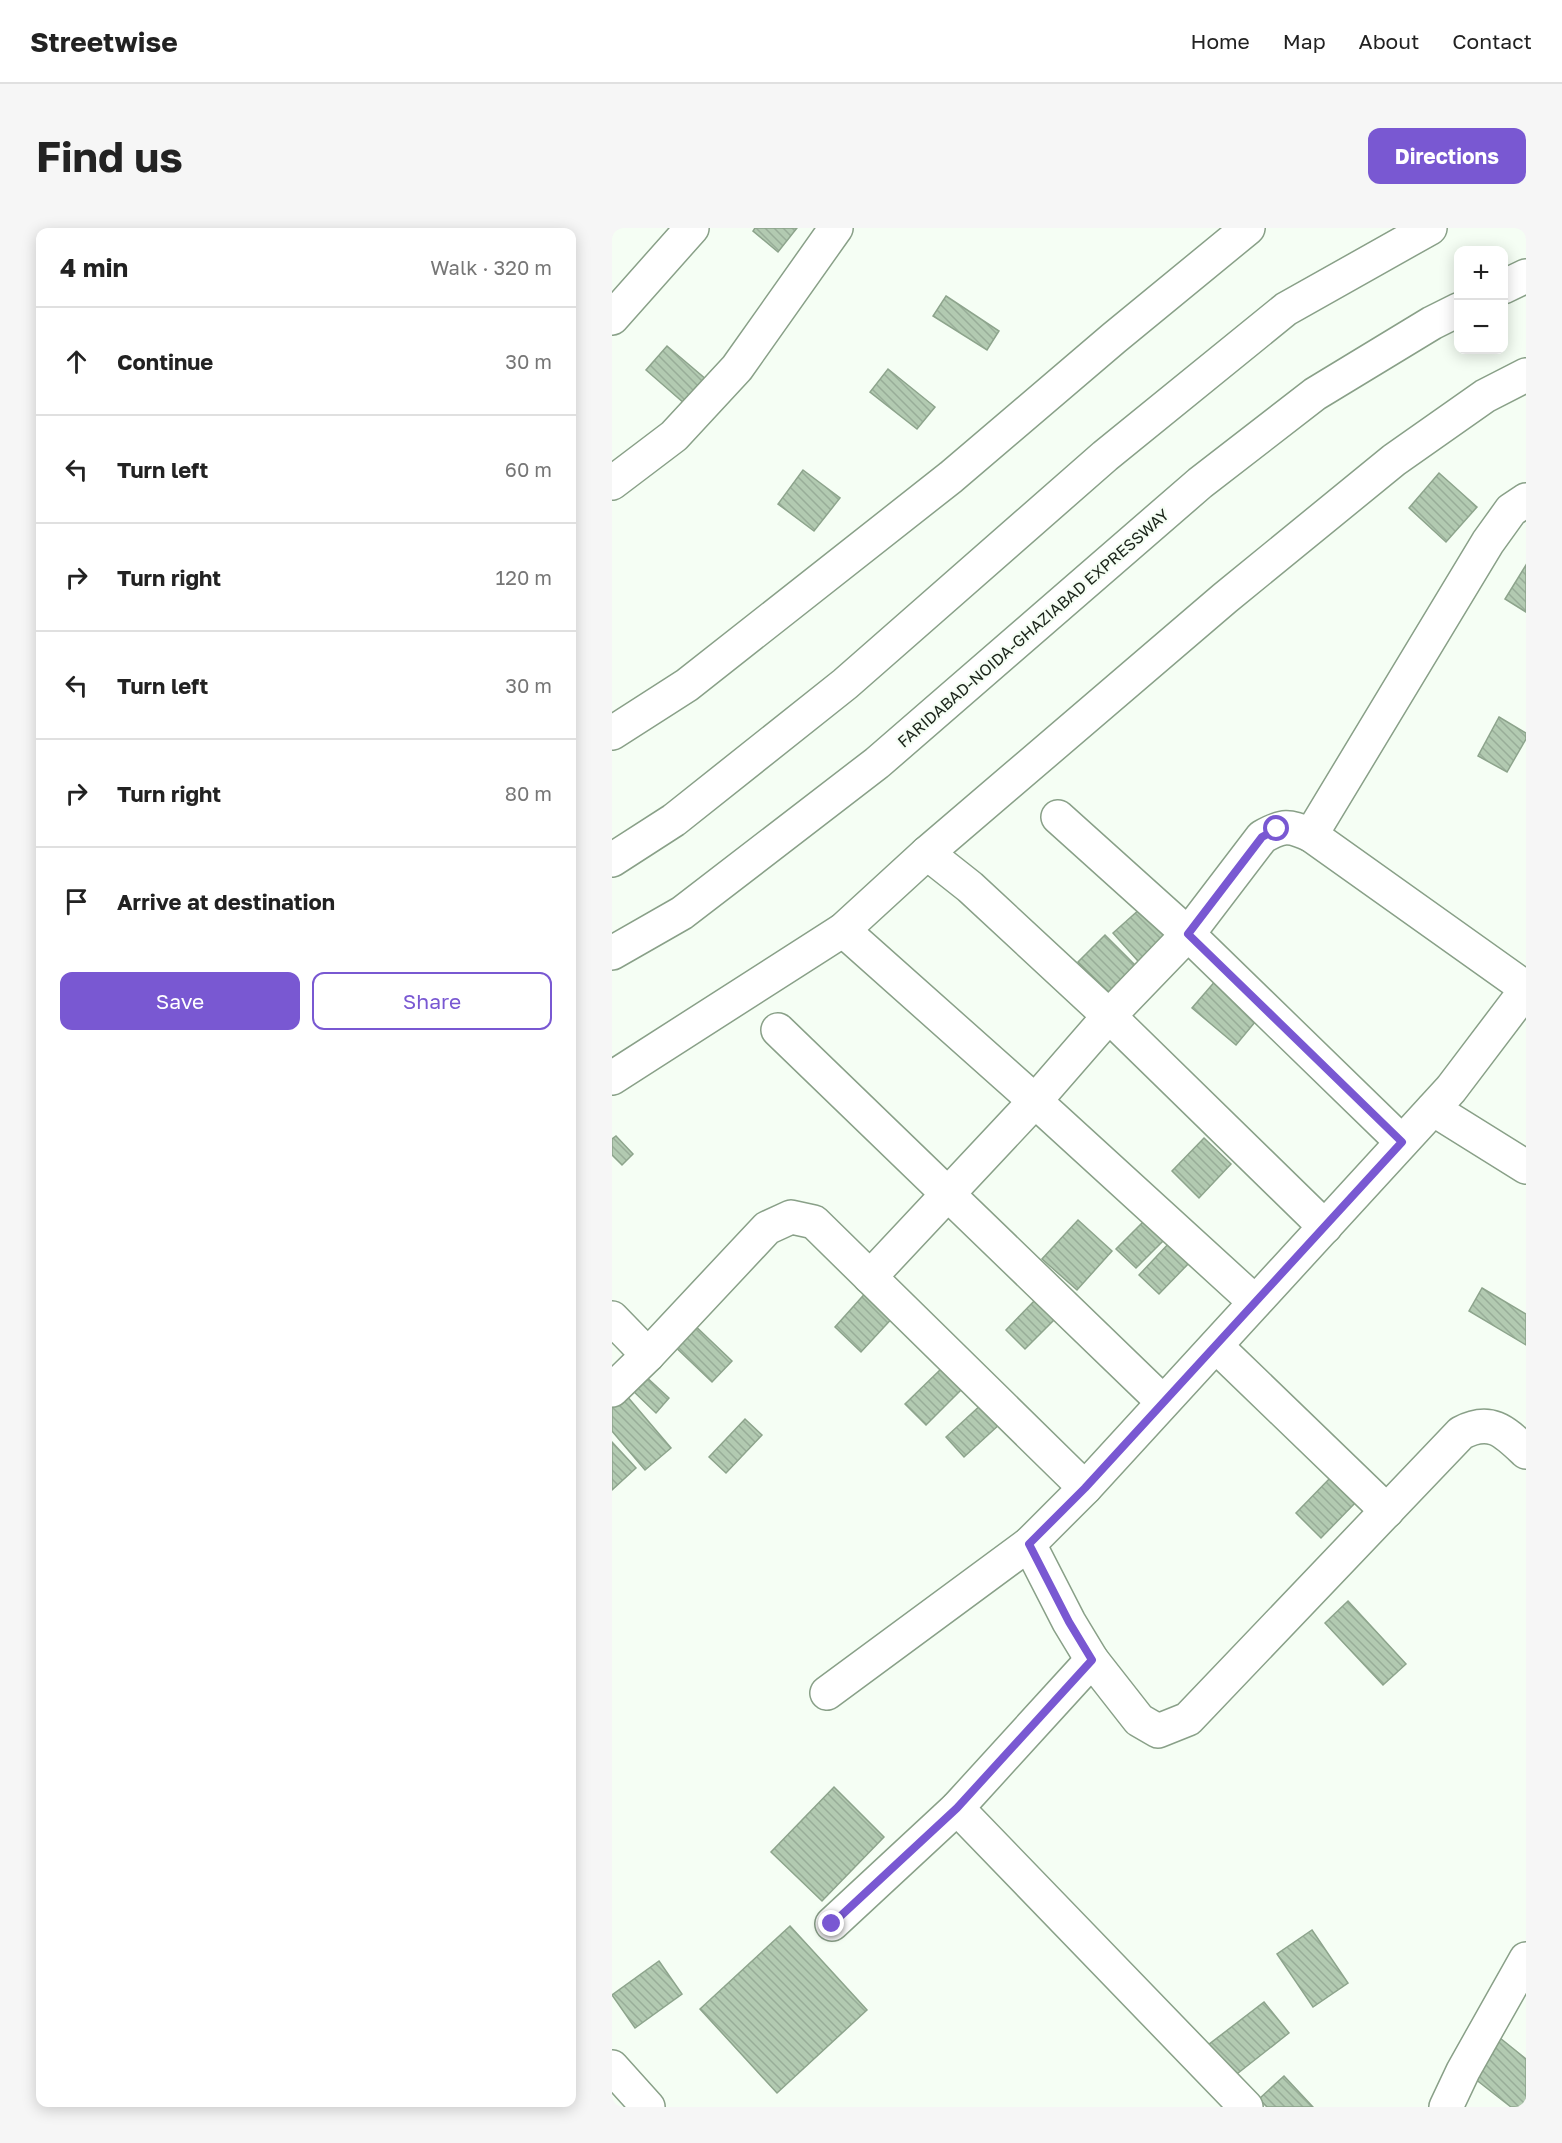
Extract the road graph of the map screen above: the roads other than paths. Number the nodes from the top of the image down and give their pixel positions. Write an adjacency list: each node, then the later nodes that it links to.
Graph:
1 (692, 228): 8 (street)
2 (836, 228): 10 (street)
3 (1248, 228): 12 (street)
4 (1430, 228): 16 (street)
5 (1526, 276): 6 (street)
6 (1508, 285)
7 (1454, 312): 19 (street, FARIDABAD-NOIDA-GHAZIABAD EXPRESSWAY)
8 (612, 318)
9 (1526, 375): 15 (street)
10 (612, 483)
11 (1526, 500): 14 (street)
12 (612, 733)
13 (1058, 817): 18 (street)
14 (1311, 835): 18 (street); 20 (street)
15 (927, 853): 17 (street); 21 (street)
16 (612, 860)
17 (843, 930): 23 (street); 24 (street)
18 (1188, 934): 21 (street); 26 (street)
19 (612, 953)
20 (1526, 989): 25 (street)
21 (1109, 1016): 24 (street); 29 (street)
22 (778, 1030): 28 (street)
23 (612, 1078)
24 (1035, 1101): 28 (street); 31 (street)
25 (1433, 1109): 26 (street); 27 (street)
26 (1402, 1142): 29 (street)
27 (1526, 1167)
28 (948, 1194): 30 (street); 36 (street)
29 (1325, 1227): 31 (street)
30 (870, 1277): 34 (street); 38 (street)
31 (1255, 1302): 33 (street)
32 (612, 1318): 34 (street)
33 (1216, 1346): 36 (street); 39 (street)
34 (648, 1355): 35 (street)
35 (612, 1390)
36 (1163, 1402): 38 (street)
37 (1526, 1452): 39 (street)
38 (1085, 1488): 40 (street)
39 (1387, 1511): 41 (street)
40 (1029, 1544): 41 (street); 42 (street)
41 (1092, 1660): 43 (street)
42 (827, 1693)
43 (957, 1808): 44 (street); 48 (street)
44 (832, 1924)
45 (1526, 1959): 49 (street)
46 (612, 2067): 47 (street)
47 (648, 2107)
48 (1246, 2107)
49 (1446, 2107)

